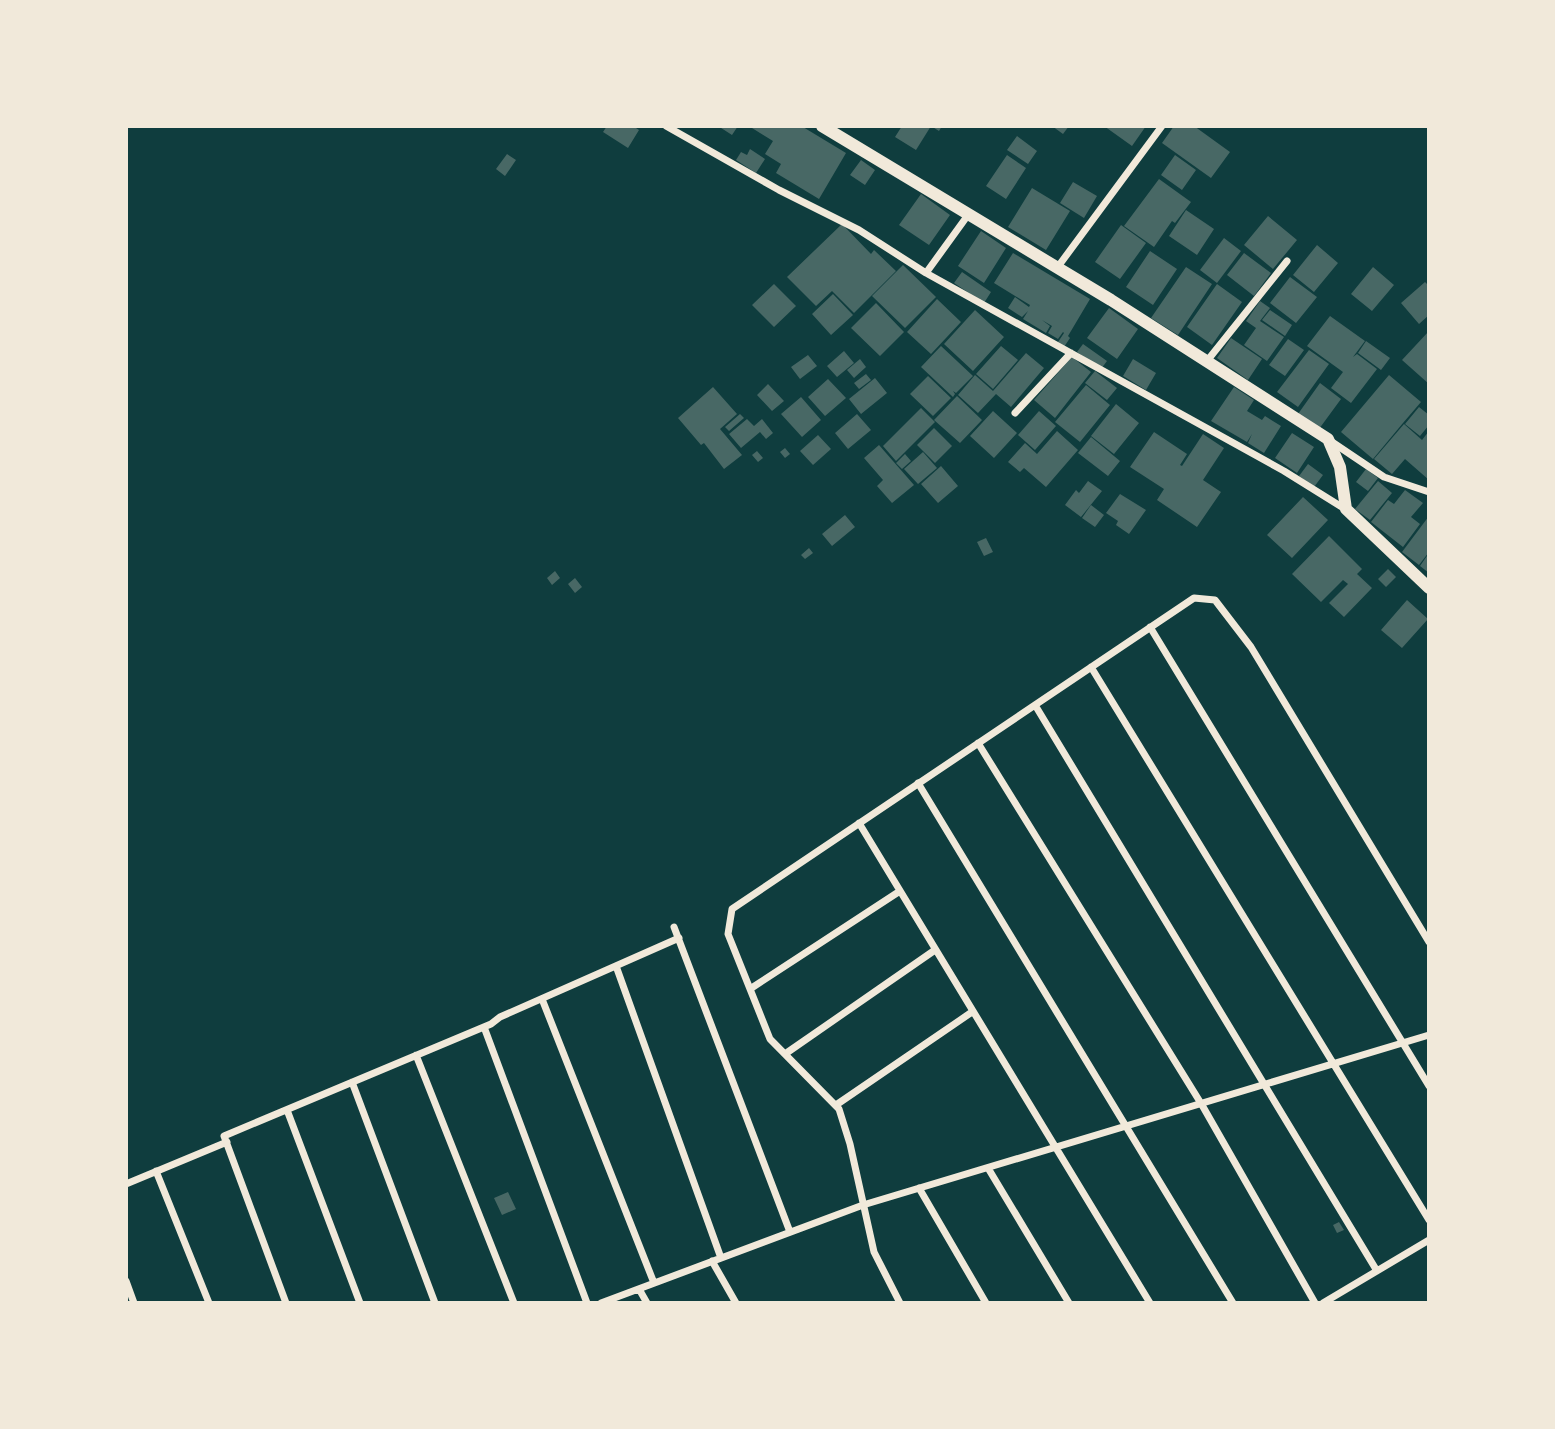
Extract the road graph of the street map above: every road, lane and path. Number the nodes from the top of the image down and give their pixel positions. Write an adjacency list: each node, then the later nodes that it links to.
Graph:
1 (666, 126): 7 (street)
2 (822, 126): 4 (street)
3 (1162, 126): 6 (street)
4 (968, 215): 6 (street); 7 (street)
5 (1287, 261): 9 (street)
6 (1057, 268): 9 (street)
7 (926, 273): 8 (street)
8 (1071, 353): 10 (street); 13 (street)
9 (1207, 361): 11 (street)
10 (1015, 413)
11 (1328, 439): 12 (street); 13 (street)
12 (1429, 492)
13 (1346, 509): 14 (street)
14 (1429, 588)
15 (1150, 627): 16 (street); 24 (street); 32 (street)
16 (1091, 667): 17 (street); 35 (street)
17 (1035, 705): 18 (street); 37 (street)
18 (978, 743): 19 (street); 39 (street)
19 (918, 783): 20 (street); 42 (street)
20 (859, 823): 21 (street); 27 (street)
21 (900, 891): 25 (street); 27 (street)
22 (674, 927): 23 (street)
23 (679, 938): 26 (street); 51 (street)
24 (1429, 942)
25 (935, 950): 29 (street); 33 (street)
26 (616, 966): 28 (street); 53 (street)
27 (750, 989): 33 (street)
28 (542, 999): 30 (street); 57 (street)
29 (972, 1012): 40 (street); 44 (street)
30 (484, 1027): 34 (street); 65 (street)
31 (1429, 1035): 32 (street)
32 (1404, 1043): 35 (street); 38 (street)
33 (785, 1054): 40 (street)
34 (416, 1055): 36 (street); 64 (street)
35 (1334, 1065): 37 (street); 50 (street)
36 (352, 1082): 41 (street); 63 (street)
37 (1265, 1086): 39 (street); 55 (street)
38 (1429, 1086)
39 (1202, 1104): 42 (street); 74 (street)
40 (836, 1105): 49 (street)
41 (287, 1110): 43 (street); 62 (street)
42 (1125, 1127): 44 (street); 73 (street)
43 (227, 1142): 46 (street); 61 (street)
44 (1057, 1147): 45 (street); 72 (street)
45 (988, 1168): 48 (street); 71 (street)
46 (156, 1171): 47 (street); 60 (street)
47 (126, 1184)
48 (919, 1188): 49 (street); 70 (street)
49 (863, 1205): 51 (street); 69 (street)
50 (1429, 1220)
51 (790, 1232): 53 (street)
52 (1429, 1240): 55 (street)
53 (721, 1258): 54 (street)
54 (712, 1261): 57 (street); 68 (street)
55 (1377, 1271): 75 (street)
56 (126, 1281): 59 (street)
57 (654, 1283): 58 (street)
58 (639, 1289): 66 (street); 67 (street)
59 (134, 1303)
60 (209, 1303)
61 (286, 1303)
62 (360, 1303)
63 (435, 1303)
64 (514, 1303)
65 (587, 1303)
66 (601, 1303)
67 (647, 1303)
68 (736, 1303)
69 (900, 1303)
70 (986, 1303)
71 (1069, 1303)
72 (1150, 1303)
73 (1233, 1303)
74 (1315, 1303)
75 (1323, 1303)

